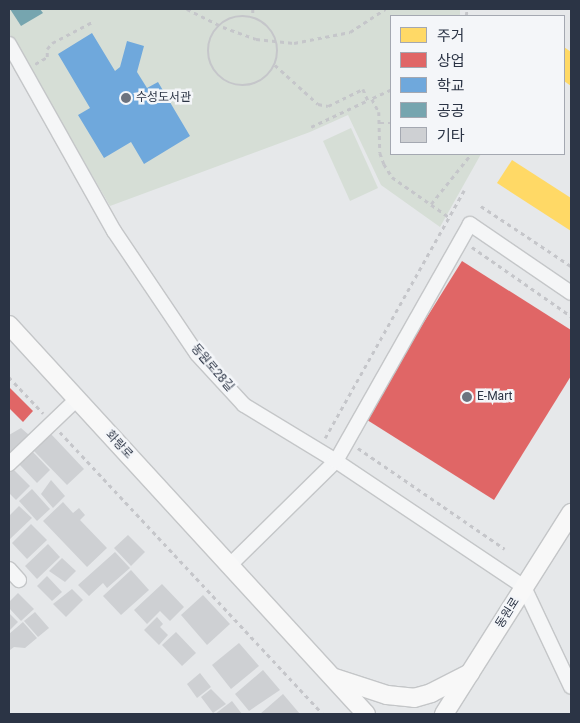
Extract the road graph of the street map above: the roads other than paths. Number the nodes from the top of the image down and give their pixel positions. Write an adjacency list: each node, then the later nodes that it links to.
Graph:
1 (9, 44): 5 (street, 동원로28길)
2 (571, 293): 5 (street)
3 (9, 325): 4 (main road, 화랑로)
4 (76, 399): 6 (street); 8 (main road, 화랑로)
5 (336, 461): 8 (street); 11 (street, 동원로28길)
6 (9, 464)
7 (571, 513): 11 (main road, 동원로)
8 (230, 565): 13 (main road, 화랑로)
9 (9, 569): 10 (street)
10 (19, 580)
11 (524, 587): 12 (main road, 동원로); 14 (street)
12 (470, 672): 13 (main road); 16 (main road, 동원로)
13 (332, 677): 15 (main road, 화랑로)
14 (571, 687)
15 (366, 714)
16 (444, 714)

